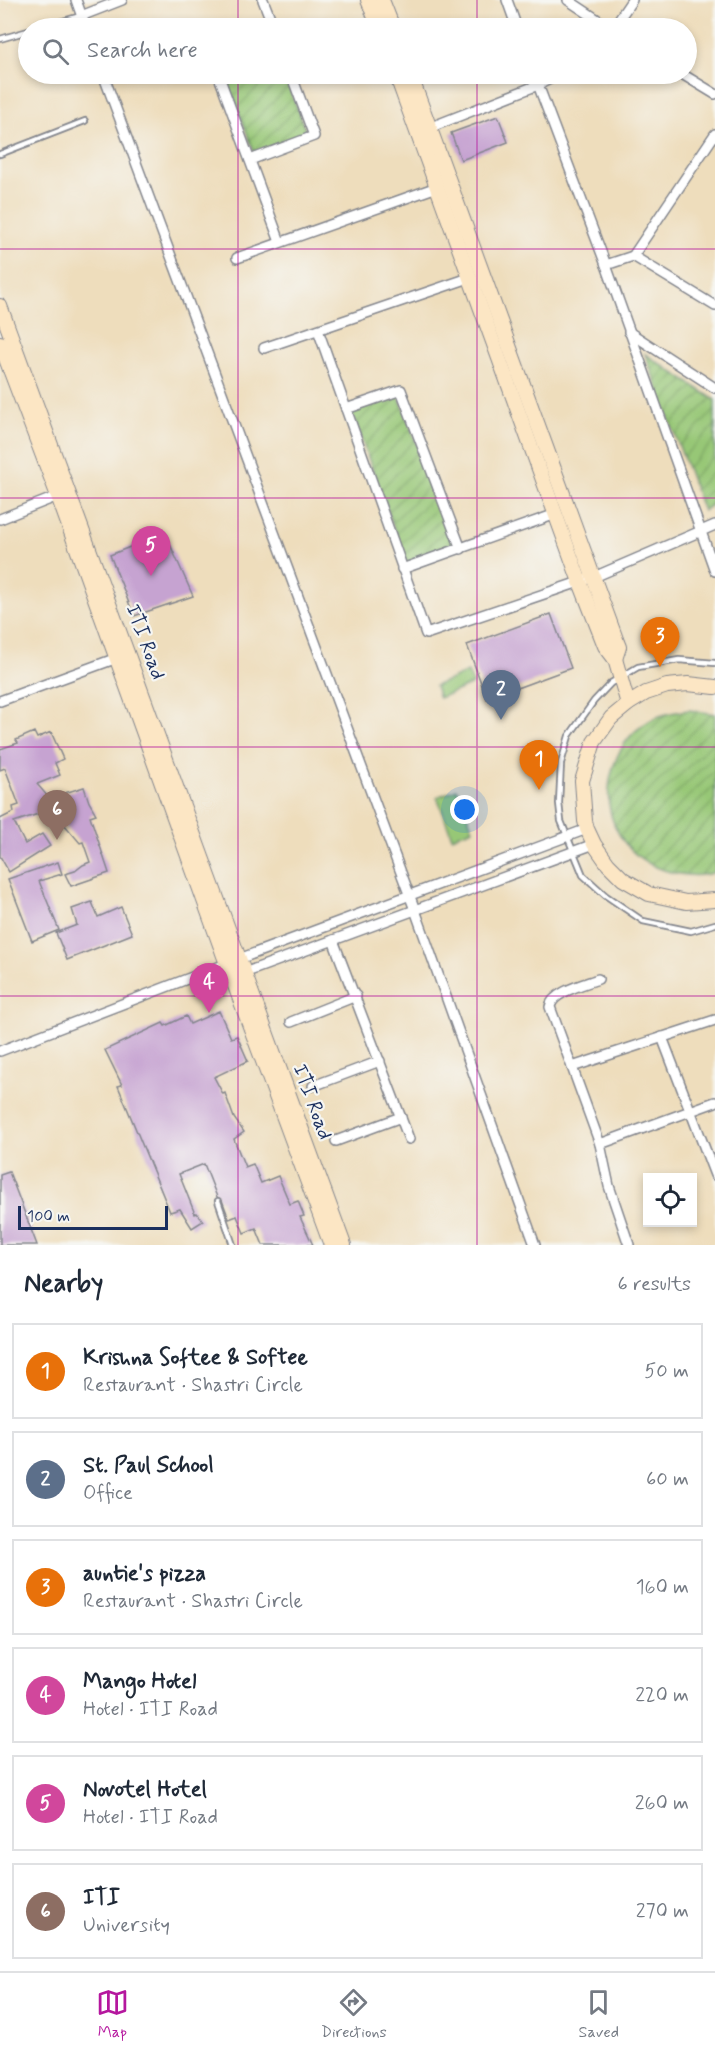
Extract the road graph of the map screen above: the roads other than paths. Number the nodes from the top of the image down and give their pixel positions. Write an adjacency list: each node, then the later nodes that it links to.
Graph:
1 (76, 0): 9 (street)
2 (122, 0): 9 (street)
3 (263, 0): 11 (street)
4 (368, 0): 12 (street)
5 (382, 0): 13 (street)
6 (507, 0): 14 (street)
7 (568, 0): 15 (street)
8 (632, 0): 16 (street)
9 (81, 16): 10 (lane)
10 (74, 18)
11 (270, 18)
12 (375, 18)
13 (389, 18)
14 (513, 18)
15 (596, 18)
16 (618, 18)
17 (18, 34): 18 (lane)
18 (0, 39)
19 (697, 83): 26 (street)
20 (107, 84): 68 (street)
21 (222, 84): 31 (street)
22 (295, 84): 31 (street)
23 (401, 84): 28 (street)
24 (412, 84): 28 (street)
25 (538, 85): 28 (street); 36 (street)
26 (715, 94)
27 (85, 121): 30 (lane)
28 (424, 130): 32 (street); 55 (street)
29 (715, 134): 34 (street)
30 (0, 154)
31 (250, 160): 33 (street)
32 (437, 187): 33 (street); 37 (street)
33 (280, 242): 35 (street)
34 (633, 256): 36 (street); 39 (street)
35 (237, 258)
36 (606, 265): 41 (street)
37 (469, 278): 40 (street); 48 (street)
38 (0, 306): 44 (street, ITI Road)
39 (715, 306)
40 (318, 330): 43 (street); 46 (street)
41 (629, 331): 45 (street); 51 (street)
42 (0, 343): 44 (street, ITI Road)
43 (264, 348)
44 (8, 356): 47 (street, ITI Road); 73 (street, ITI Road)
45 (715, 388)
46 (346, 409): 52 (street); 53 (street)
47 (58, 496): 49 (street); 57 (street, ITI Road)
48 (556, 514): 52 (street); 56 (street)
49 (0, 519)
50 (715, 525): 51 (street)
51 (700, 531): 54 (street); 55 (street)
52 (461, 549): 53 (street)
53 (402, 569): 56 (street)
54 (715, 571)
55 (594, 577): 56 (street); 58 (street)
56 (580, 582): 58 (street)
57 (117, 658): 62 (street); 73 (street, ITI Road)
58 (615, 658): 60 (street)
59 (715, 663): 60 (lane)
60 (620, 676): 63 (street); 65 (lane)
61 (715, 687): 63 (street)
62 (0, 701)
63 (628, 704): 64 (street)
64 (587, 829): 65 (street); 66 (street)
65 (566, 835): 67 (lane); 68 (street)
66 (594, 844): 67 (street); 69 (street)
67 (574, 851): 70 (street); 71 (lane)
68 (408, 896): 70 (street); 73 (street)
69 (715, 900)
70 (415, 910): 72 (street); 95 (street)
71 (715, 924)
72 (333, 940): 74 (street); 76 (street)
73 (233, 961): 74 (street, ITI Road); 80 (street); 93 (street)
74 (244, 973): 94 (street, ITI Road)
75 (598, 979): 82 (street)
76 (356, 996): 78 (street); 81 (street)
77 (715, 1020): 79 (street)
78 (291, 1022)
79 (662, 1037): 82 (street); 85 (street)
80 (0, 1051)
81 (380, 1061): 83 (street); 86 (street)
82 (572, 1067): 89 (street)
83 (313, 1086)
84 (715, 1102): 85 (street)
85 (689, 1111): 89 (street); 90 (street)
86 (401, 1118): 87 (street); 88 (street)
87 (409, 1139)
88 (336, 1142)
89 (600, 1144): 96 (street)
90 (715, 1175)
91 (218, 1201): 92 (lane)
92 (233, 1245)
93 (331, 1245)
94 (344, 1245)
95 (535, 1245)
96 (629, 1245)

